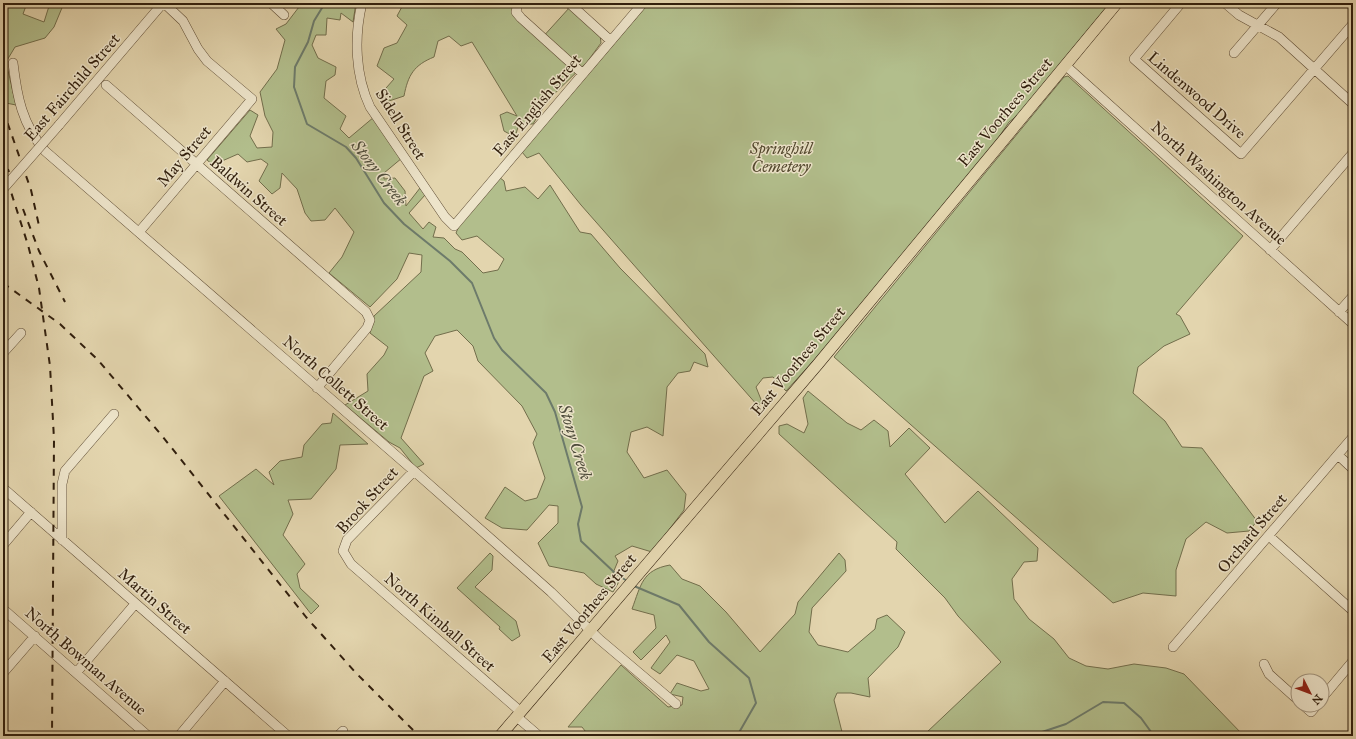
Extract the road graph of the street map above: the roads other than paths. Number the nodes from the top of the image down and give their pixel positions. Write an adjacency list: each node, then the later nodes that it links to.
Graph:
1 (164, 3): 23 (street, May Street); 24 (street, East Fairchild Street, bridge)
2 (271, 3): 11 (street)
3 (362, 3): 25 (street, Sidell Street)
4 (569, 3): 14 (street)
5 (643, 3): 14 (street, East English Street)
6 (1117, 3): 17 (main road, East Voorhees Street)
7 (1180, 3): 18 (street, Lindenwood Drive)
8 (1225, 3): 13 (street)
9 (1277, 3): 13 (street)
10 (517, 7): 19 (street)
11 (284, 15)
12 (1353, 24): 18 (street)
13 (1258, 25): 15 (street); 18 (street)
14 (611, 40): 19 (street, East English Street)
15 (1234, 53)
16 (13, 63): 26 (street, North Collett Street)
17 (1065, 65): 27 (street, North Washington Avenue); 48 (main road, East Voorhees Street)
18 (1314, 68): 21 (street)
19 (583, 74): 25 (street, East English Street)
20 (106, 85): 23 (street, Baldwin Street)
21 (1353, 104)
22 (1353, 153): 27 (street)
23 (197, 164): 26 (street, May Street); 33 (street, Baldwin Street)
24 (3, 189)
25 (454, 226)
26 (139, 232): 33 (street, North Collett Street)
27 (1270, 250): 29 (street, North Washington Avenue)
28 (1353, 296): 29 (street)
29 (1340, 312): 30 (street, North Washington Avenue)
30 (1353, 324)
31 (21, 333): 32 (street)
32 (3, 353)
33 (317, 388): 38 (street, North Collett Street)
34 (114, 414): 42 (street)
35 (1353, 437): 36 (street, Orchard Street)
36 (1338, 455): 37 (street); 41 (street, Orchard Street)
37 (1353, 469)
38 (414, 471): 44 (street, Brook Street); 48 (street, North Collett Street)
39 (3, 488): 40 (street, Martin Street)
40 (31, 512): 42 (street, Martin Street); 43 (street)
41 (1269, 536): 47 (street); 50 (street, Orchard Street)
42 (62, 540): 45 (street, Martin Street)
43 (3, 545)
44 (343, 551): 59 (street, North Kimball Street)
45 (135, 604): 54 (street); 55 (street, Martin Street)
46 (3, 609): 49 (street, North Bowman Avenue)
47 (1353, 611)
48 (591, 631): 58 (street, North Collett Street); 59 (main road, East Voorhees Street)
49 (34, 636): 53 (street); 54 (street, North Bowman Avenue)
50 (1172, 647)
51 (1353, 661): 56 (street)
52 (1264, 664): 57 (street)
53 (3, 673)
54 (76, 673): 60 (street, North Bowman Avenue)
55 (225, 682): 61 (street); 62 (street, Martin Street)
56 (1330, 688)
57 (1290, 693)
58 (676, 704)
59 (519, 715): 63 (main road, East Voorhees Street); 64 (street, North Kimball Street)
60 (148, 736)
61 (179, 736)
62 (288, 736)
63 (500, 736)
64 (539, 736)

